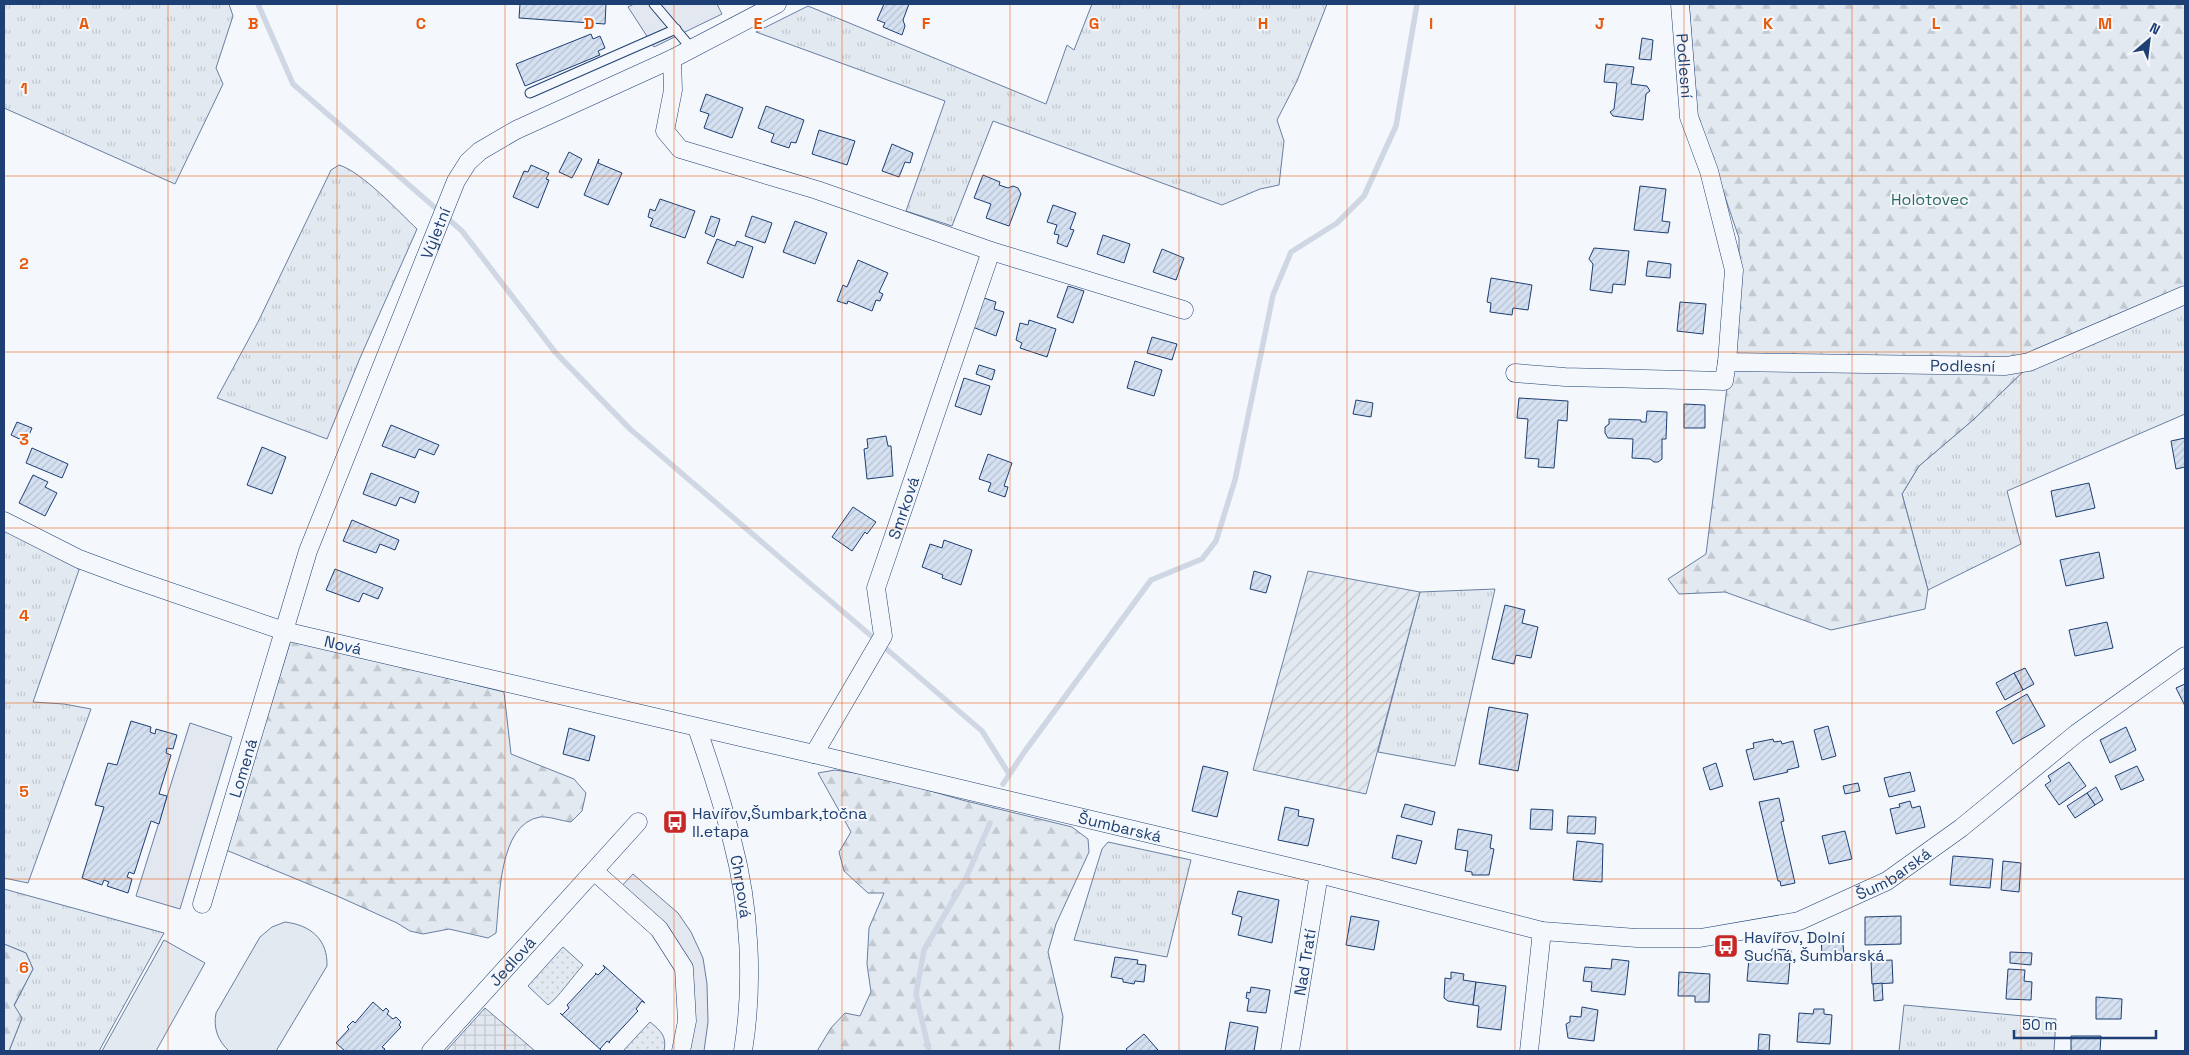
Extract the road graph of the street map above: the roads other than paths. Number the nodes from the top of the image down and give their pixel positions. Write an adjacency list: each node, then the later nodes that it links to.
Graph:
1 (654, 4): 4 (lane)
2 (777, 4): 5 (street, Výletní)
3 (1680, 4): 11 (street, Podlesní)
4 (676, 29): 5 (lane); 7 (lane)
5 (692, 49): 6 (street, Výletní)
6 (672, 59): 8 (street); 14 (street, Výletní)
7 (530, 93)
8 (992, 251): 10 (street); 17 (street, Smrková)
9 (2185, 295): 11 (street, Podlesní)
10 (1184, 310)
11 (1727, 362): 12 (street, Podlesní)
12 (1515, 373)
13 (4, 521): 14 (street, Nová)
14 (284, 631): 16 (street, Nová); 21 (street, Lomená)
15 (2185, 656): 22 (street, Šumbarská)
16 (697, 728): 17 (street, Šumbarská); 25 (street, Chrpová)
17 (814, 754): 20 (street, Šumbarská)
18 (638, 822): 19 (street, Jedlová)
19 (594, 870): 23 (street, Jedlová); 24 (street)
20 (1319, 874): 22 (street, Šumbarská); 26 (street, Nad Tratí)
21 (202, 904)
22 (1542, 931): 27 (street)
23 (431, 1051)
24 (681, 1051)
25 (743, 1051)
26 (1290, 1051)
27 (1528, 1051)

